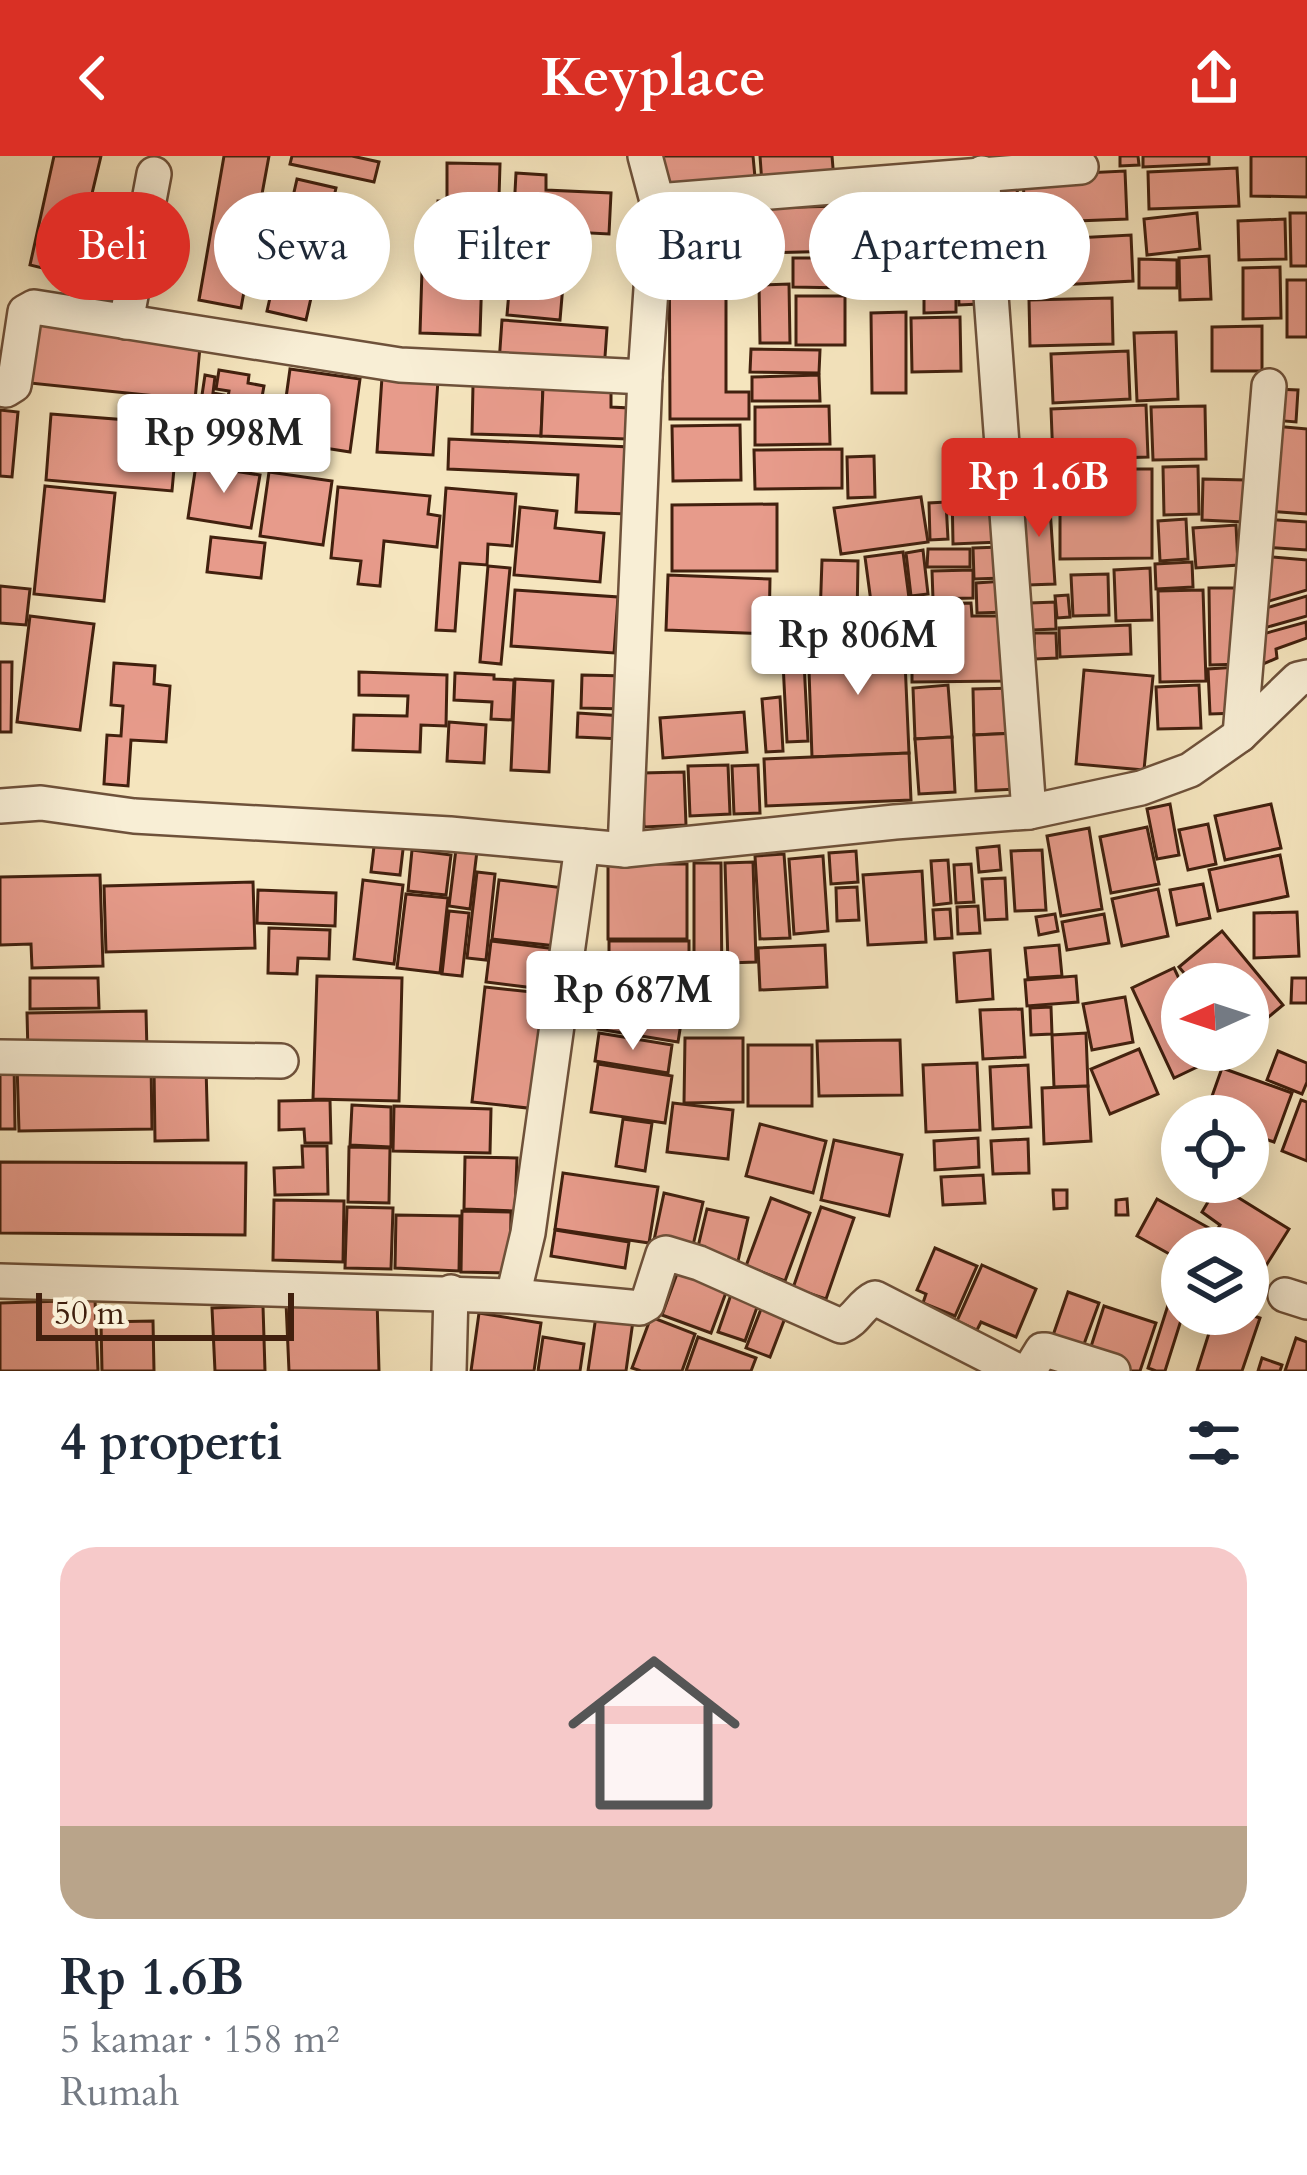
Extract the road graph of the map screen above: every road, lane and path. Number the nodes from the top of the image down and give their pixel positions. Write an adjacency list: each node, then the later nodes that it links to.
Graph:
1 (645, 156): 5 (street)
2 (1081, 167): 3 (street)
3 (982, 173): 6 (street); 15 (street)
4 (154, 174): 8 (street)
5 (655, 192)
6 (761, 192)
7 (650, 300): 9 (street)
8 (126, 322): 9 (street); 11 (street)
9 (645, 377): 17 (street)
10 (1269, 386): 13 (street)
11 (0, 389)
12 (1307, 677): 13 (street)
13 (1240, 735): 15 (street)
14 (0, 806): 16 (street)
15 (1029, 812): 17 (street)
16 (582, 846): 17 (street); 22 (street)
17 (625, 850)
18 (0, 1057): 19 (street)
19 (281, 1061)
20 (0, 1282): 21 (street)
21 (451, 1292): 22 (street); 23 (street)
22 (513, 1295): 24 (street)
23 (449, 1371)
24 (1018, 1371)
25 (1029, 1371): 26 (street)
26 (1113, 1371)

